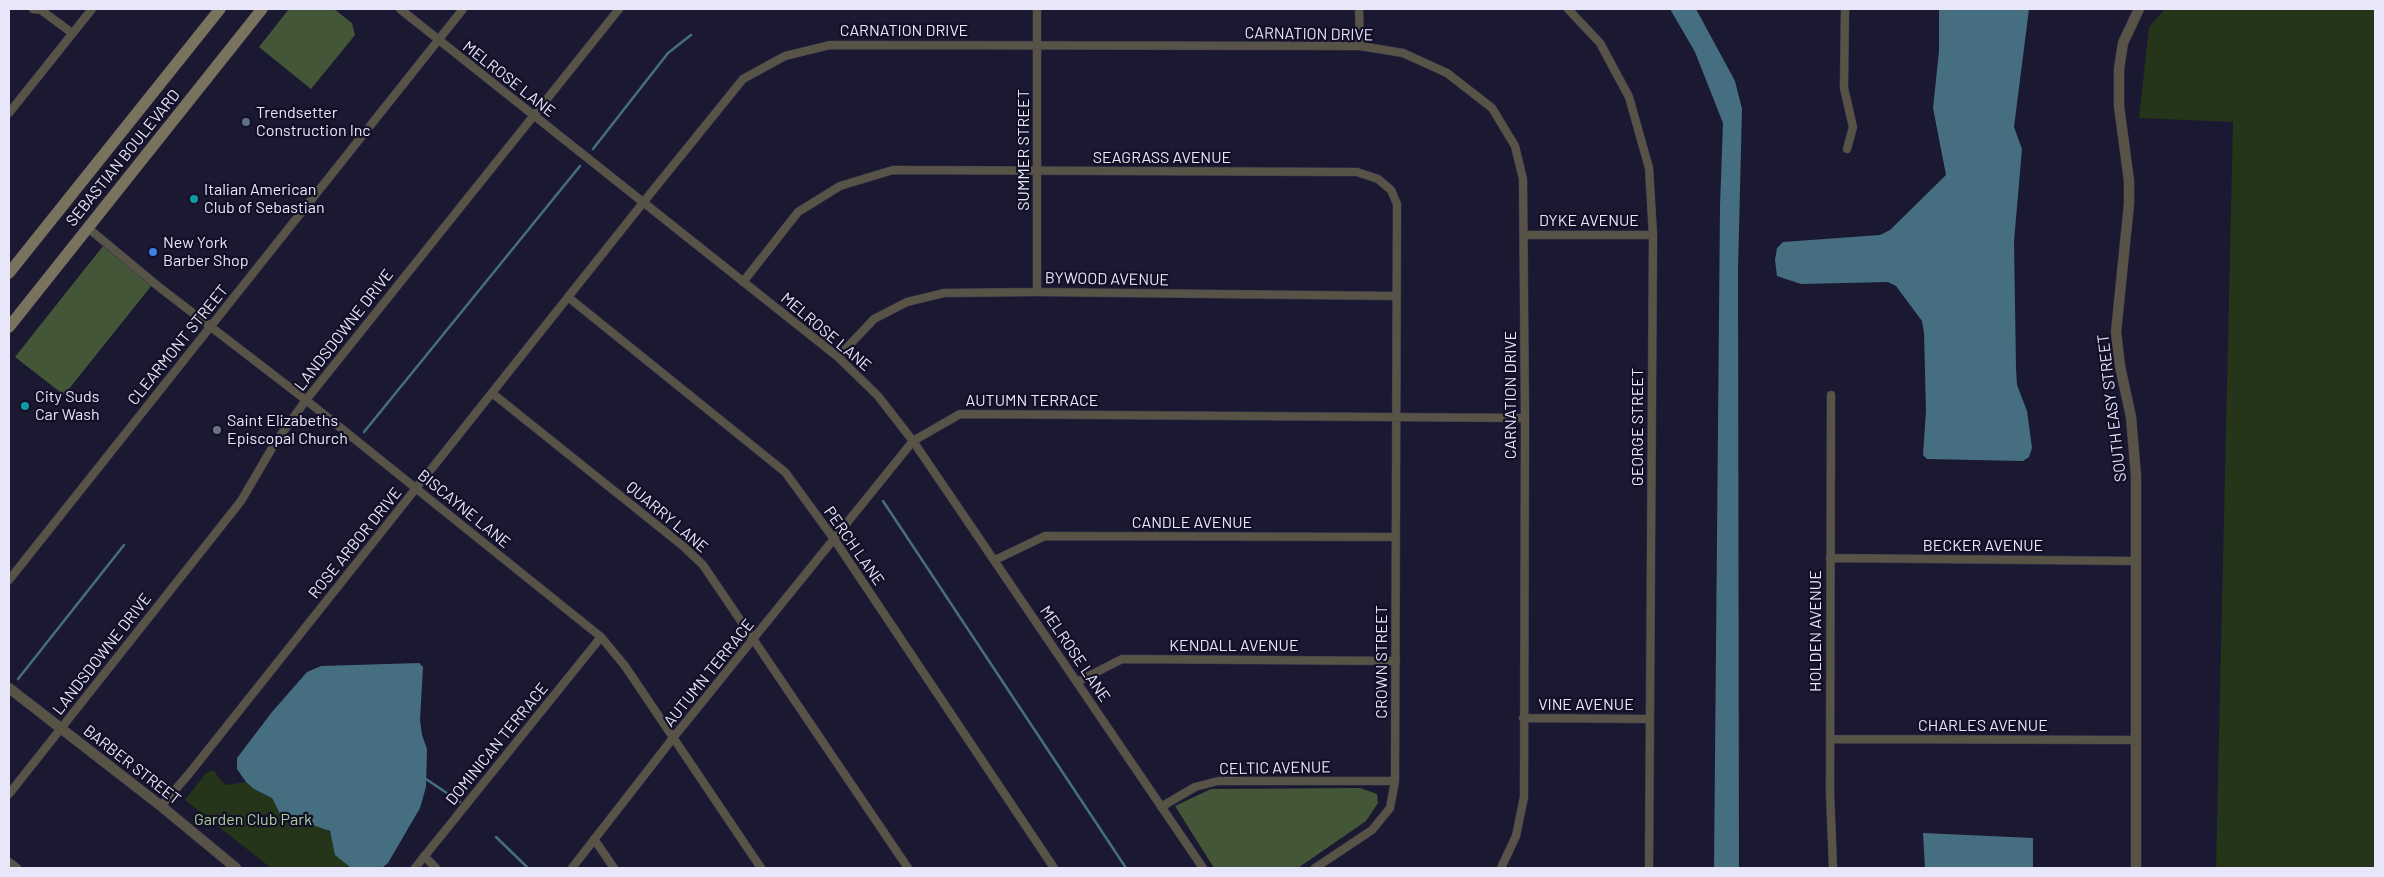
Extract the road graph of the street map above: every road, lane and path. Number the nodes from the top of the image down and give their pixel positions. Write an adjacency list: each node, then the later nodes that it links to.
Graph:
1 (33, 9): 13 (street)
2 (92, 9): 13 (street)
3 (220, 9): 25 (main road, SEBASTIAN BOULEVARD)
4 (262, 9): 22 (main road, SEBASTIAN BOULEVARD)
5 (400, 9): 14 (street, MELROSE LANE)
6 (463, 9): 14 (street, CLEARMONT STREET)
7 (619, 9): 18 (street, LANDSDOWNE DRIVE)
8 (1037, 9): 15 (street, SUMMER STREET)
9 (1360, 9): 16 (street)
10 (1568, 9): 24 (street, GEORGE STREET)
11 (1845, 9): 19 (street)
12 (2139, 9): 44 (street, SOUTH EASY STREET)
13 (72, 33): 17 (street)
14 (438, 40): 18 (street, MELROSE LANE); 30 (street, CLEARMONT STREET)
15 (1037, 45): 16 (street, CARNATION DRIVE); 20 (street, SUMMER STREET); 21 (street, CARNATION DRIVE)
16 (1360, 46): 23 (street, CARNATION DRIVE)
17 (9, 113)
18 (534, 116): 21 (street, MELROSE LANE); 35 (street, LANDSDOWNE DRIVE)
19 (1847, 149)
20 (1038, 172): 26 (street, SEAGRASS AVENUE); 27 (street, SUMMER STREET); 28 (street, SEAGRASS AVENUE)
21 (642, 202): 26 (street, MELROSE LANE); 29 (street, ROSE ARBOR DRIVE)
22 (88, 228): 30 (street, BISCAYNE LANE); 31 (main road, SEBASTIAN BOULEVARD)
23 (1525, 235): 24 (street, DYKE AVENUE); 37 (street, CARNATION DRIVE)
24 (1653, 235): 52 (street, GEORGE STREET)
25 (9, 273)
26 (743, 282): 32 (street, MELROSE LANE)
27 (1037, 292): 28 (street, BYWOOD AVENUE); 32 (street, BYWOOD AVENUE)
28 (1397, 296): 36 (street, SEAGRASS AVENUE)
29 (568, 298): 33 (street, ROSE ARBOR DRIVE); 41 (street, PERCH LANE)
30 (210, 326): 35 (street, BISCAYNE LANE); 45 (street, CLEARMONT STREET)
31 (9, 327)
32 (838, 356): 38 (street, MELROSE LANE)
33 (492, 393): 39 (street, ROSE ARBOR DRIVE); 47 (street, QUARRY LANE)
34 (1831, 395): 42 (street, HOLDEN AVENUE)
35 (306, 400): 39 (street, BISCAYNE LANE); 53 (street, LANDSDOWNE DRIVE)
36 (1397, 418): 37 (street, AUTUMN TERRACE); 38 (street, AUTUMN TERRACE); 40 (street, CROWN STREET)
37 (1525, 418): 51 (street, CARNATION DRIVE)
38 (913, 441): 41 (street, AUTUMN TERRACE); 43 (street, MELROSE LANE)
39 (417, 488): 46 (street, BISCAYNE LANE); 59 (street, ROSE ARBOR DRIVE)
40 (1395, 537): 43 (street, CANDLE AVENUE); 48 (street, CROWN STREET)
41 (834, 539): 47 (street, AUTUMN TERRACE); 72 (street, PERCH LANE)
42 (1830, 558): 44 (street, BECKER AVENUE); 55 (street, HOLDEN AVENUE)
43 (995, 560): 49 (street, MELROSE LANE)
44 (2136, 561): 56 (street, SOUTH EASY STREET)
45 (9, 580)
46 (600, 637): 54 (street, BISCAYNE LANE); 62 (street, DOMINICAN TERRACE)
47 (754, 639): 54 (street, AUTUMN TERRACE); 71 (street, QUARRY LANE)
48 (1396, 661): 49 (street, KENDALL AVENUE); 57 (street, CROWN STREET)
49 (1077, 682): 60 (street, MELROSE LANE)
50 (9, 688): 53 (street, BARBER STREET)
51 (1523, 718): 52 (street, VINE AVENUE); 75 (street, CARNATION DRIVE)
52 (1649, 719): 76 (street, GEORGE STREET)
53 (60, 728): 58 (street, LANDSDOWNE DRIVE); 59 (street, BARBER STREET)
54 (673, 738): 61 (street, AUTUMN TERRACE); 70 (street, BISCAYNE LANE)
55 (1830, 739): 56 (street, CHARLES AVENUE); 77 (street, HOLDEN AVENUE)
56 (2136, 740): 78 (street, SOUTH EASY STREET)
57 (1395, 781): 60 (street, CELTIC AVENUE); 74 (street, CROWN STREET)
58 (9, 794)
59 (161, 806): 65 (street, BARBER STREET)
60 (1161, 807): 73 (street, MELROSE LANE)
61 (594, 839): 68 (street, AUTUMN TERRACE); 69 (street)
62 (424, 856): 66 (street, DOMINICAN TERRACE); 67 (street)
63 (9, 862): 64 (street)
64 (17, 868)
65 (236, 868)
66 (415, 868)
67 (436, 868)
68 (572, 868)
69 (614, 868)
70 (761, 868)
71 (908, 868)
72 (1054, 868)
73 (1203, 868)
74 (1315, 868)
75 (1502, 868)
76 (1649, 868)
77 (1833, 868)
78 (2136, 868)

